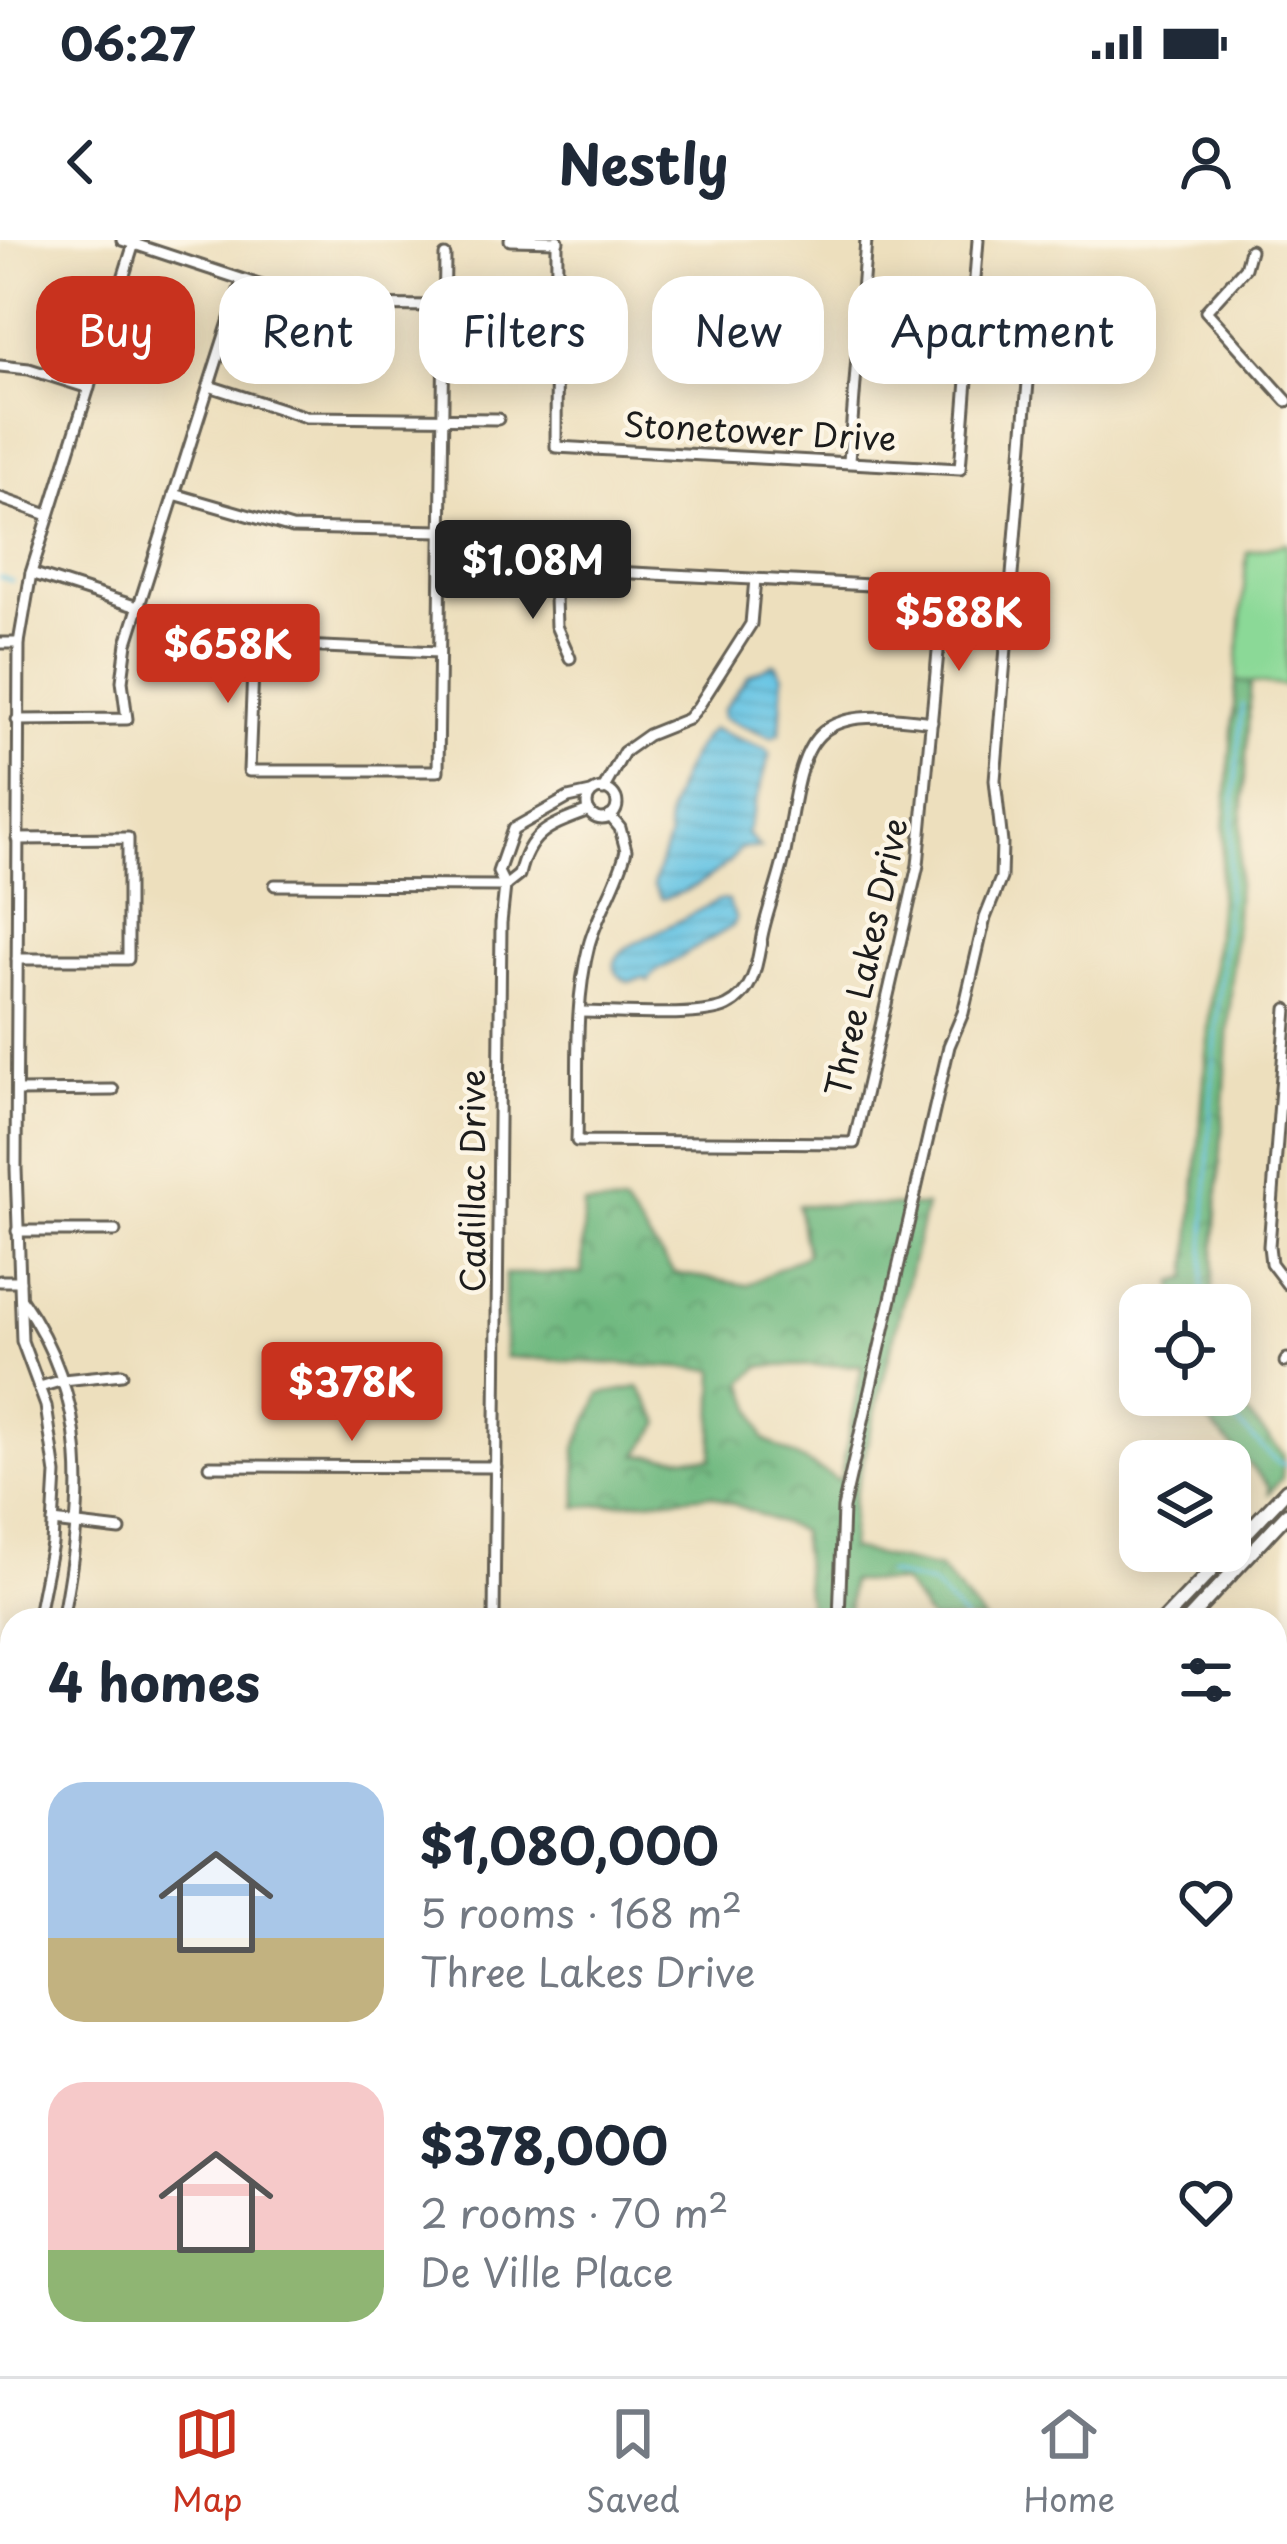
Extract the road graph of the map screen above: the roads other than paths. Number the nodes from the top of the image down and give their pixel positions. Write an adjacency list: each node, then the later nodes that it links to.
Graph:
1 (122, 240): 6 (street)
2 (510, 240): 3 (street)
3 (558, 240): 20 (street, Stonetower Drive)
4 (866, 240): 20 (street)
5 (978, 240): 20 (street, Stonetower Drive)
6 (135, 242): 9 (street); 16 (street)
7 (1250, 250): 17 (street)
8 (445, 256): 10 (street)
9 (228, 276)
10 (445, 276)
11 (219, 352): 15 (street)
12 (0, 366): 16 (street)
13 (443, 384): 18 (street)
14 (1028, 384): 81 (street)
15 (208, 386): 18 (street); 21 (street)
16 (89, 388): 23 (street)
17 (1287, 401)
18 (443, 418): 19 (street); 24 (street)
19 (498, 419)
20 (848, 461)
21 (174, 494): 24 (street); 27 (street)
22 (0, 498): 23 (street)
23 (48, 515): 25 (street)
24 (441, 531): 31 (street)
25 (31, 573): 27 (street); 29 (street)
26 (755, 579): 32 (street, Three Lakes Drive); 34 (street, Three Lakes Drive); 37 (street)
27 (137, 608): 30 (street); 33 (street)
28 (0, 643): 29 (street)
29 (19, 643): 33 (street)
30 (254, 644): 31 (street); 31 (street)
31 (439, 652)
32 (569, 658)
33 (17, 720): 35 (street)
34 (932, 722): 51 (street); 51 (street, Three Lakes Drive)
35 (17, 770): 36 (street); 42 (street)
36 (0, 771)
37 (597, 791): 38 (street); 39 (street); 40 (street)
38 (546, 809): 41 (street); 43 (street)
39 (589, 812): 40 (street); 41 (street)
40 (610, 816): 51 (street)
41 (553, 825): 44 (street)
42 (16, 839): 48 (street); 49 (street)
43 (506, 844): 44 (street); 46 (street, Cadillac Drive)
44 (525, 852): 46 (street)
45 (275, 885): 46 (street)
46 (505, 886): 70 (street, Cadillac Drive)
47 (0, 895): 48 (street)
48 (17, 895): 49 (street)
49 (17, 959): 53 (street)
50 (1287, 1009): 54 (street)
51 (581, 1012)
52 (0, 1016): 53 (street)
53 (17, 1016): 56 (street)
54 (1286, 1045): 59 (street)
55 (113, 1090): 56 (street)
56 (16, 1091): 58 (street)
57 (0, 1142): 58 (street)
58 (17, 1142): 60 (street)
59 (1281, 1165): 64 (street)
60 (17, 1231): 61 (street); 63 (street)
61 (115, 1231)
62 (0, 1281): 63 (street)
63 (20, 1281): 65 (street)
64 (1287, 1284)
65 (22, 1300): 67 (street); 68 (street)
66 (122, 1374): 67 (street)
67 (63, 1380): 68 (street); 74 (street)
68 (40, 1387): 73 (street)
69 (209, 1466): 70 (street)
70 (496, 1467): 80 (street, Cadillac Drive)
71 (1287, 1490): 75 (main road)
72 (1287, 1514): 83 (main road)
73 (53, 1522): 74 (street); 78 (street)
74 (78, 1522): 76 (street); 79 (street)
75 (1251, 1529)
76 (120, 1530)
77 (1210, 1572): 82 (main road)
78 (39, 1608)
79 (64, 1608)
80 (494, 1608)
81 (840, 1608)
82 (1175, 1608)
83 (1199, 1608)

